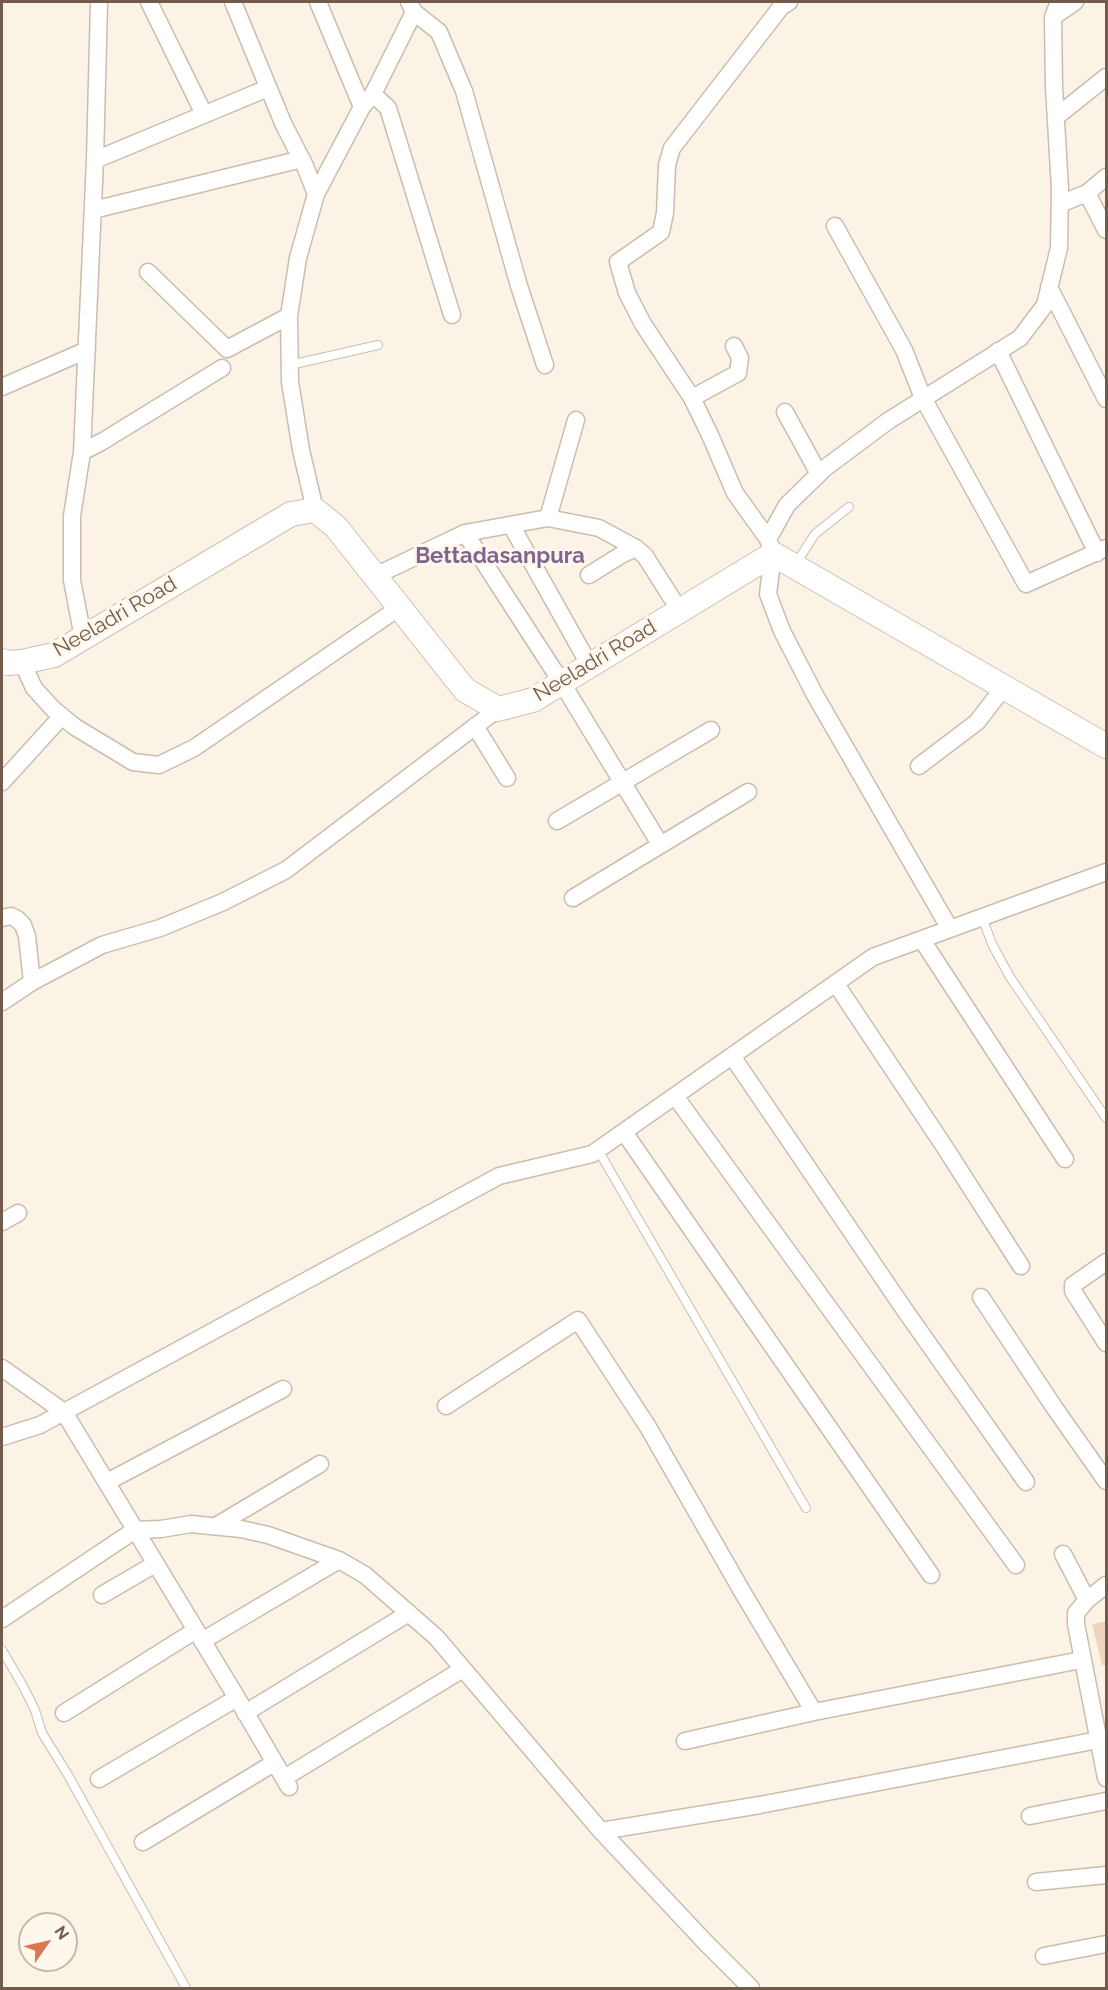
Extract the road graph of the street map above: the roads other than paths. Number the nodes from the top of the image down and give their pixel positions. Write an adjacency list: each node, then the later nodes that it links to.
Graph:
1 (99, 2): 14 (street)
2 (149, 2): 12 (street)
3 (233, 2): 10 (street)
4 (318, 2): 11 (street)
5 (1075, 2): 8 (street)
6 (781, 3): 35 (street)
7 (412, 7): 11 (street); 32 (street)
8 (1056, 9): 13 (street)
9 (1107, 77): 13 (street)
10 (268, 88): 12 (street); 15 (street)
11 (367, 100): 18 (street); 25 (street)
12 (204, 114): 14 (street)
13 (1056, 117): 19 (street)
14 (95, 159): 20 (street)
15 (302, 159): 18 (street); 20 (street)
16 (1107, 177): 17 (street)
17 (1087, 193): 19 (street); 22 (street)
18 (316, 194): 26 (street)
19 (1060, 204): 24 (street)
20 (93, 210): 29 (street)
21 (835, 226): 36 (street)
22 (1107, 230)
23 (148, 272): 26 (street)
24 (1049, 287): 30 (street); 37 (street)
25 (452, 315)
26 (289, 316): 31 (street)
27 (378, 345): 31 (lane)
28 (734, 346): 35 (street)
29 (87, 350): 34 (street); 40 (street)
30 (998, 351): 36 (street); 49 (street)
31 (290, 364): 43 (street)
32 (545, 365)
33 (222, 368): 40 (street)
34 (2, 387)
35 (692, 398): 47 (street)
36 (923, 398): 41 (street); 49 (street)
37 (1107, 399)
38 (785, 412): 41 (street)
39 (576, 420): 44 (street)
40 (82, 452): 55 (street)
41 (819, 474): 47 (street)
42 (849, 507): 50 (lane)
43 (315, 510): 52 (main road); 55 (main road, Neeladri Road)
44 (548, 518): 45 (street); 48 (street)
45 (511, 525): 46 (street); 57 (street)
46 (465, 533): 52 (street); 58 (street)
47 (771, 546): 50 (main road); 54 (main road, Neeladri Road); 76 (street)
48 (636, 548): 51 (street); 54 (street)
49 (1102, 550)
50 (795, 566): 59 (main road)
51 (589, 575)
52 (375, 576): 53 (main road)
53 (400, 607): 60 (main road); 61 (street)
54 (680, 610): 57 (main road, Neeladri Road)
55 (83, 638): 56 (main road, Neeladri Road)
56 (7, 662): 61 (street)
57 (590, 666): 58 (main road, Neeladri Road)
58 (562, 683): 60 (main road, Neeladri Road); 67 (street)
59 (1004, 687): 64 (main road); 65 (street)
60 (498, 709): 62 (street)
61 (62, 716): 68 (street)
62 (475, 726): 66 (street); 78 (street)
63 (711, 730): 67 (street)
64 (1107, 747)
65 (919, 766)
66 (507, 778)
67 (622, 781): 70 (street); 71 (street)
68 (2, 782)
69 (748, 792): 71 (street)
70 (557, 821)
71 (660, 844): 73 (street)
72 (1107, 872): 74 (street)
73 (573, 898)
74 (982, 917): 76 (street); 83 (lane)
75 (2, 918): 78 (street)
76 (950, 929): 77 (street)
77 (921, 940): 79 (street); 86 (street)
78 (32, 982): 80 (street)
79 (836, 984): 81 (street); 90 (street)
80 (2, 1002)
81 (732, 1056): 82 (street); 101 (street)
82 (675, 1096): 84 (street); 108 (street)
83 (1107, 1118)
84 (624, 1132): 85 (street); 109 (street)
85 (598, 1150): 96 (street); 102 (lane)
86 (1065, 1159)
87 (18, 1213): 88 (street)
88 (2, 1222)
89 (1107, 1262): 92 (street)
90 (1021, 1266)
91 (981, 1297): 99 (street)
92 (1107, 1342)
93 (2, 1368): 96 (street)
94 (283, 1389): 100 (street)
95 (446, 1406): 120 (street)
96 (64, 1412): 97 (street); 100 (street)
97 (2, 1437)
98 (320, 1464): 103 (street)
99 (1107, 1481)
100 (107, 1482): 104 (street)
101 (1026, 1482)
102 (806, 1508)
103 (216, 1526): 104 (street); 106 (street)
104 (135, 1530): 107 (street); 114 (street)
105 (1063, 1554): 112 (street)
106 (339, 1560): 113 (street); 115 (street)
107 (155, 1564): 111 (street); 115 (street)
108 (1016, 1565)
109 (930, 1575)
110 (1107, 1586): 112 (street)
111 (102, 1595)
112 (1087, 1600): 117 (street)
113 (410, 1613): 118 (street); 122 (street)
114 (2, 1618)
115 (199, 1635): 119 (street); 121 (street)
116 (2, 1650): 136 (lane)
117 (1081, 1660): 120 (street); 123 (street)
118 (463, 1669): 125 (street); 130 (street)
119 (237, 1698): 122 (street); 127 (street)
120 (814, 1712): 124 (street)
121 (64, 1713)
122 (245, 1713): 125 (street)
123 (1098, 1740): 126 (street); 130 (street)
124 (685, 1741)
125 (282, 1776): 131 (street)
126 (1107, 1778)
127 (99, 1779)
128 (1107, 1801): 129 (street)
129 (1030, 1816)
130 (601, 1831): 137 (street)
131 (143, 1842)
132 (1107, 1875): 133 (street)
133 (1036, 1882)
134 (1107, 1944): 135 (street)
135 (1044, 1956)
136 (186, 1989)
137 (751, 1989)

